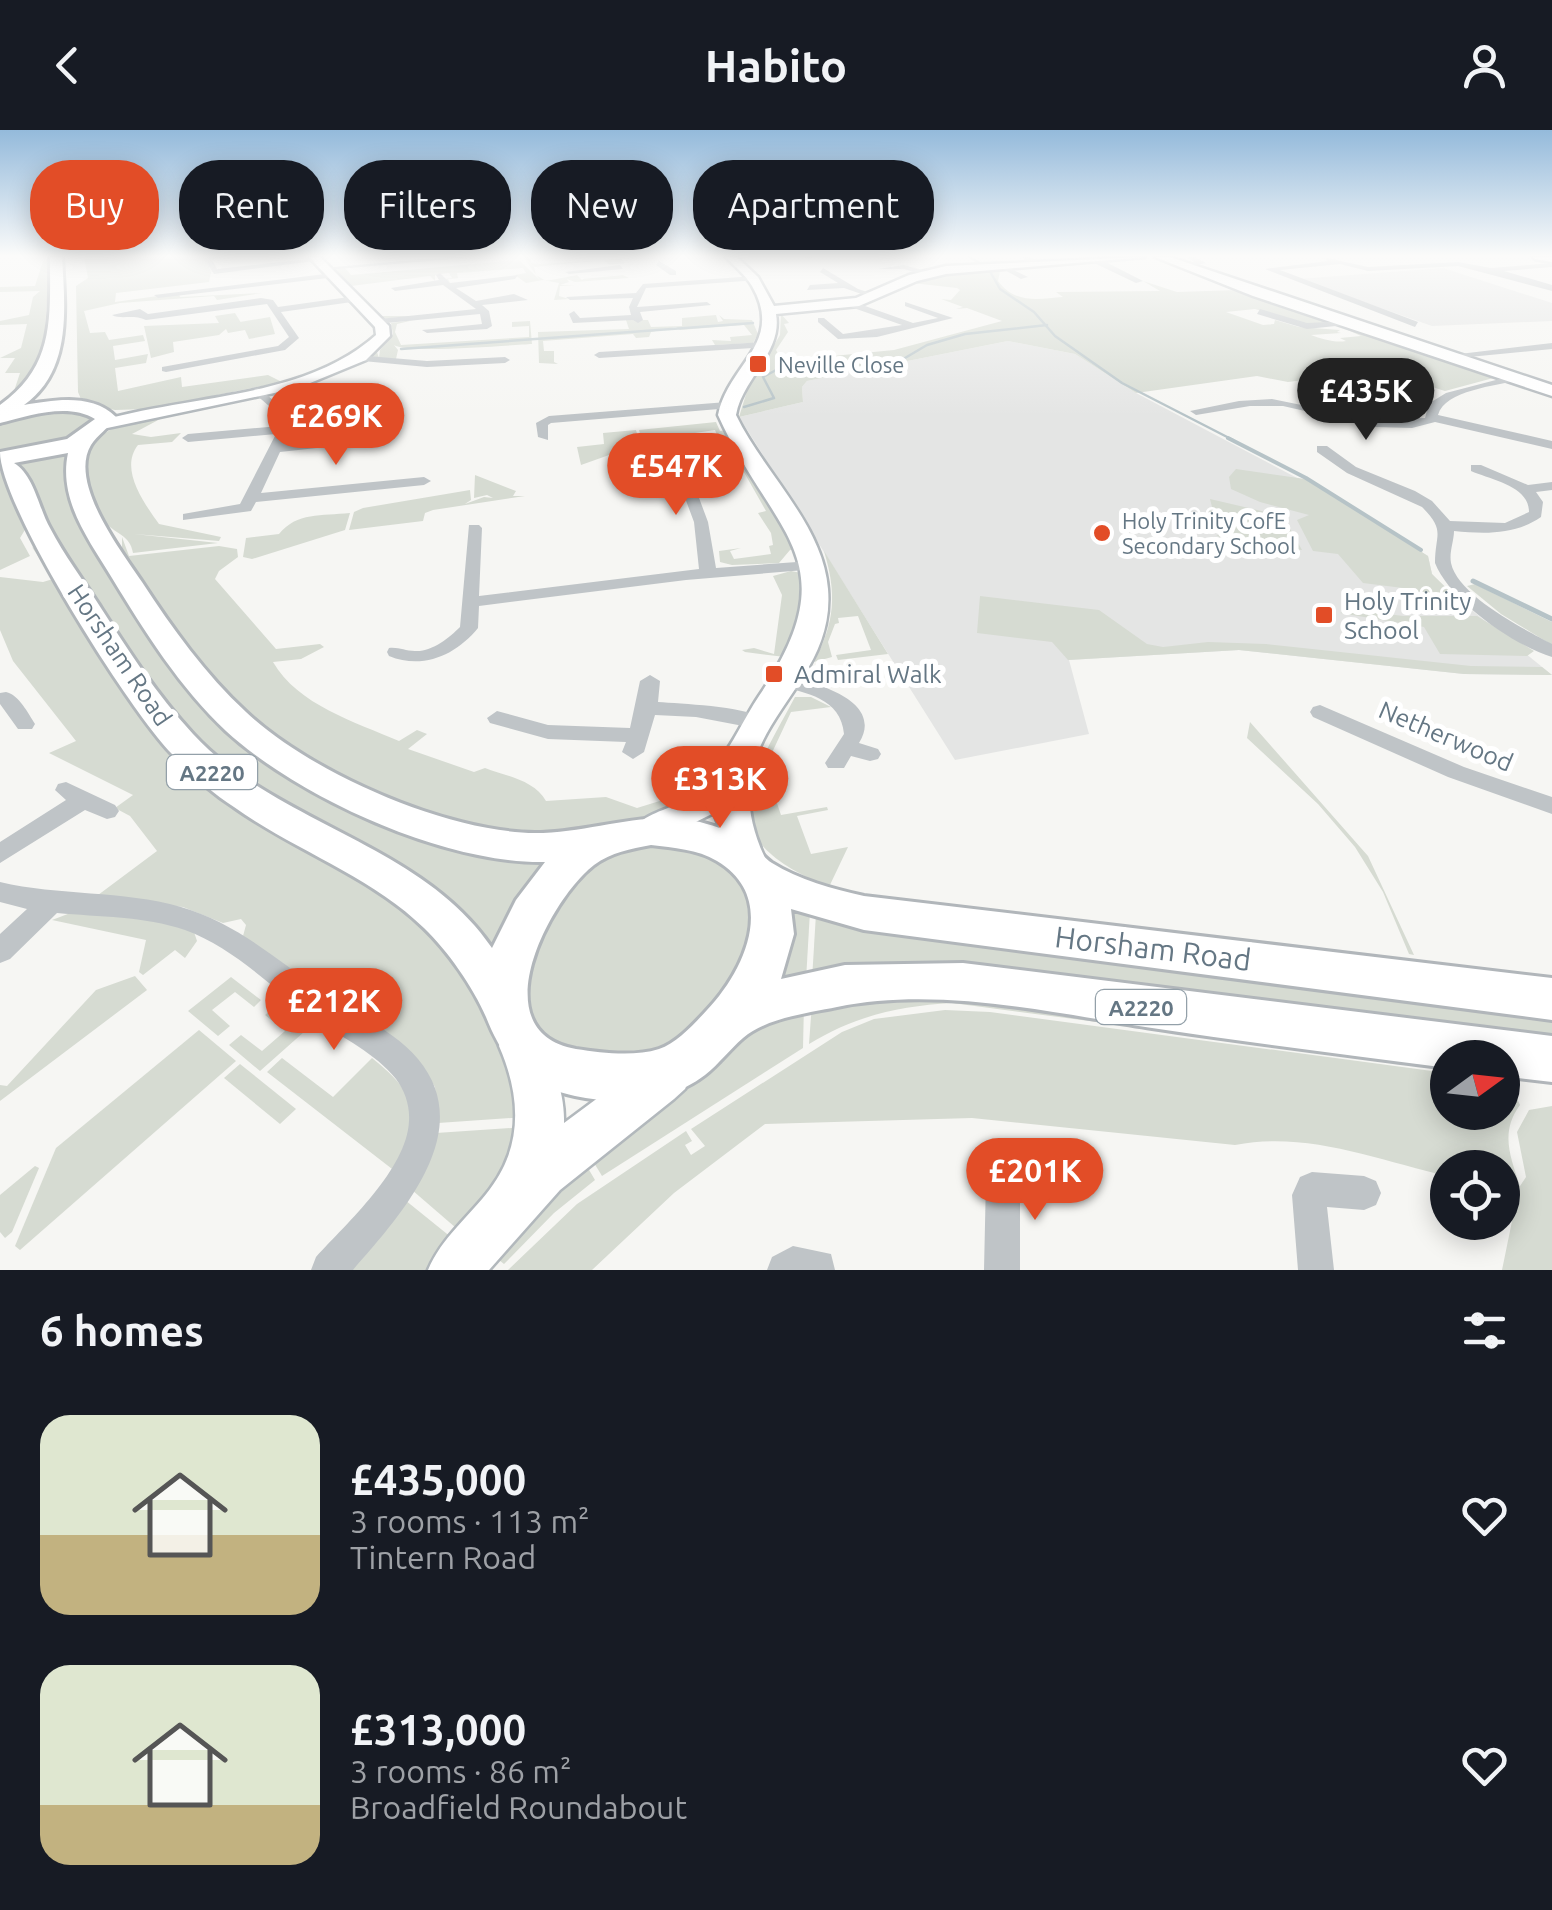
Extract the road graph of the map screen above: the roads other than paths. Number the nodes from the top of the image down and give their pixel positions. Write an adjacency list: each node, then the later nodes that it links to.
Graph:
1 (54, 310): 48 (main road)
2 (71, 310): 32 (main road)
3 (208, 310): 17 (street)
4 (275, 310): 33 (street)
5 (368, 310): 22 (street)
6 (439, 310): 22 (street)
7 (477, 310): 26 (street)
8 (636, 310): 18 (street)
9 (673, 310): 18 (street)
10 (778, 310): 15 (street)
11 (868, 310): 25 (street)
12 (925, 310): 25 (street)
13 (1307, 310): 23 (street)
14 (1375, 310): 24 (street)
15 (769, 311): 29 (street)
16 (1260, 312): 23 (street)
17 (118, 315)
18 (636, 316): 20 (street)
19 (842, 319): 27 (street)
20 (575, 320)
21 (821, 320): 27 (street)
22 (379, 322): 36 (street)
23 (1350, 324): 34 (street)
24 (1415, 324)
25 (913, 326): 27 (street)
26 (427, 330)
27 (860, 336)
28 (1552, 337): 31 (street)
29 (764, 345): 35 (street); 45 (street)
30 (1552, 346): 31 (street)
31 (1513, 348): 34 (street)
32 (71, 350)
33 (260, 354): 38 (street); 39 (street)
34 (1448, 356): 40 (street)
35 (599, 357)
36 (356, 358): 37 (street); 43 (street)
37 (505, 360)
38 (266, 366)
39 (166, 368)
40 (1514, 378): 44 (street); 47 (street)
41 (1369, 382): 47 (street)
42 (70, 387): 49 (main road, Horsham Road / A2220)
43 (258, 391): 49 (street); 50 (street)
44 (1552, 391)
45 (727, 406): 52 (street); 67 (street)
46 (1196, 411): 47 (street)
47 (1434, 412): 54 (street)
48 (0, 415): 49 (main road)
49 (90, 420): 58 (main road); 83 (main road, Horsham Road / A2220)
50 (284, 429): 53 (street); 56 (street)
51 (390, 436): 56 (street)
52 (544, 437)
53 (188, 438)
54 (1552, 445)
55 (1319, 447): 65 (street)
56 (275, 449): 63 (street)
57 (676, 454): 68 (street)
58 (0, 461): 91 (main road, Horsham Road / A2220)
59 (1497, 467): 62 (street)
60 (424, 481): 63 (street)
61 (1552, 486): 62 (street)
62 (1527, 489): 65 (street)
63 (252, 498): 64 (street)
64 (188, 516)
65 (1446, 525): 70 (street)
66 (474, 528): 69 (street)
67 (812, 566): 68 (street); 73 (street)
68 (708, 572): 69 (street)
69 (471, 602): 71 (street)
70 (1552, 651)
71 (396, 652)
72 (650, 681): 74 (street)
73 (783, 681): 76 (street); 78 (street)
74 (647, 708): 76 (street); 77 (street)
75 (1320, 713): 80 (street, Netherwood)
76 (759, 722): 79 (street)
77 (500, 741)
78 (870, 754)
79 (738, 761): 82 (street); 85 (street)
80 (1552, 806)
81 (107, 811): 84 (street)
82 (651, 832): 83 (main road); 85 (main road)
83 (597, 844): 91 (main road)
84 (0, 854)
85 (754, 866): 89 (main road, Horsham Road); 90 (main road)
86 (0, 892): 87 (street)
87 (49, 904): 88 (street); 97 (street)
88 (0, 952)
89 (1552, 998)
90 (734, 1018): 92 (main road, A2220); 93 (main road)
91 (510, 1021): 93 (main road); 96 (street)
92 (1552, 1059)
93 (674, 1068): 96 (street)
94 (1060, 1167): 99 (street)
95 (1364, 1193): 100 (street)
96 (488, 1230): 98 (street)
97 (329, 1270)
98 (455, 1270)
99 (1002, 1270)
100 (1316, 1270)

